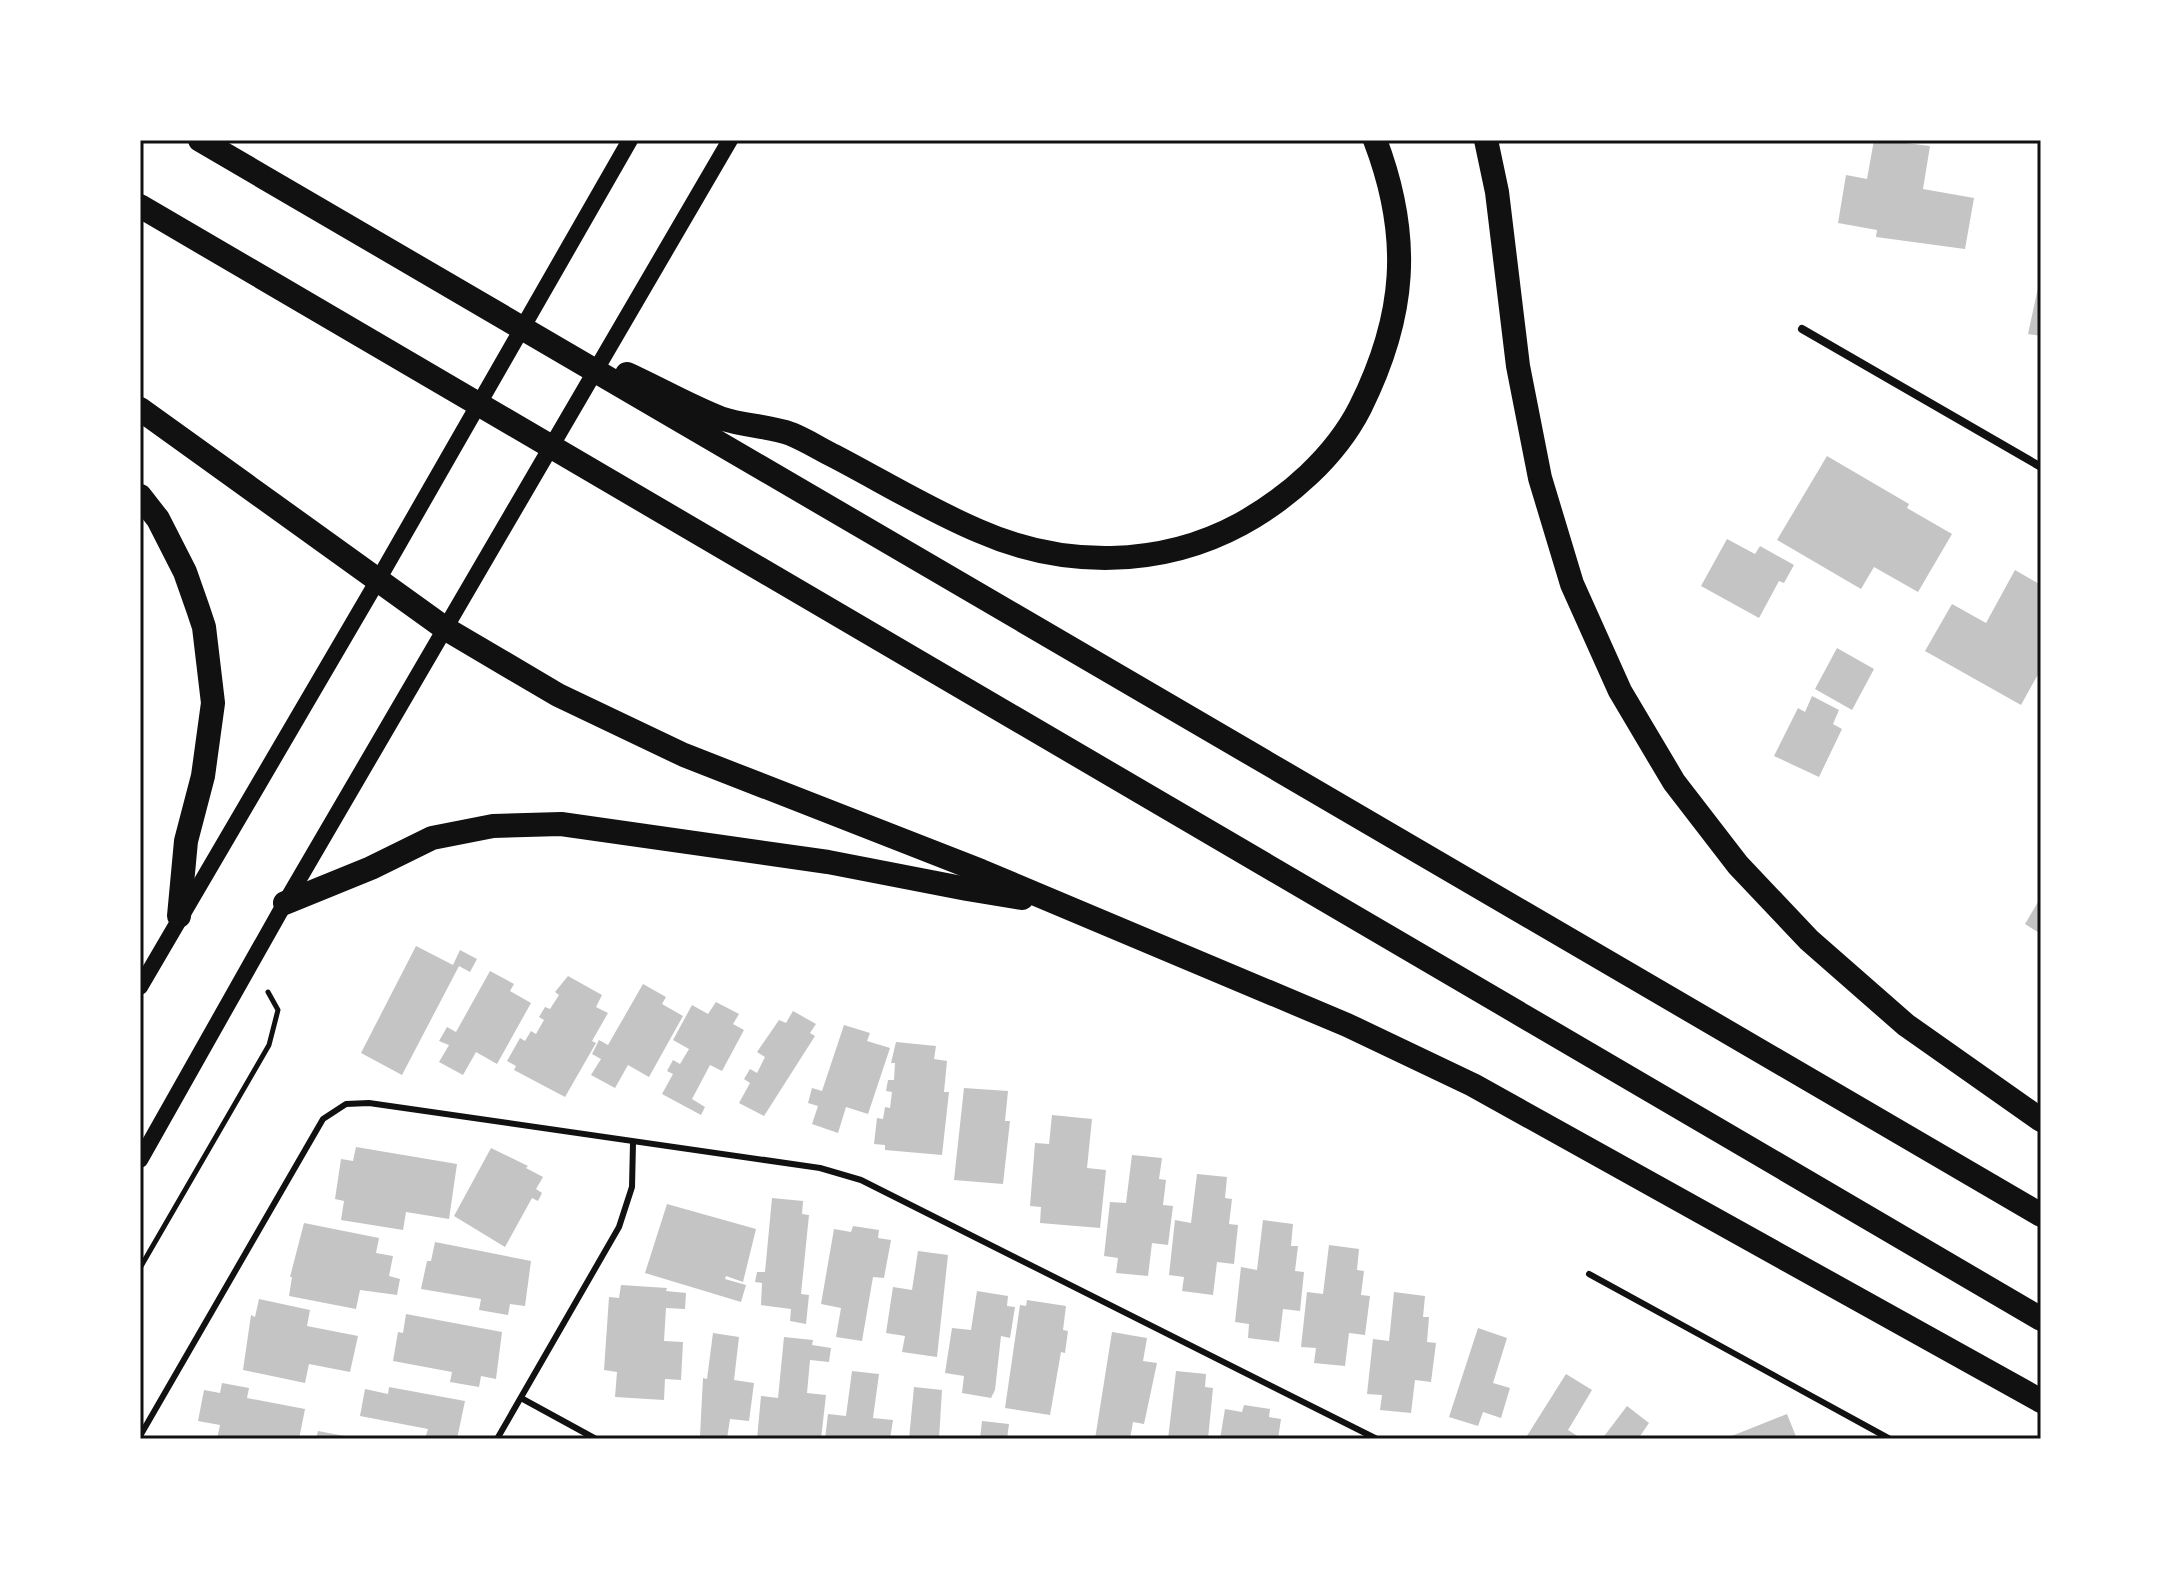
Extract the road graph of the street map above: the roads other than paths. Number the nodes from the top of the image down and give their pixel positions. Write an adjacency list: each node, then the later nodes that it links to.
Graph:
1 (200, 140): 7 (highway)
2 (630, 140): 12 (main road)
3 (730, 140): 13 (main road)
4 (1375, 140): 7 (highway)
5 (1486, 140): 18 (highway)
6 (140, 206): 23 (highway)
7 (484, 307): 21 (highway)
8 (1802, 329): 10 (street)
9 (140, 409): 12 (highway)
10 (2041, 467)
11 (140, 496): 16 (highway)
12 (378, 580): 13 (highway); 16 (main road)
13 (446, 629): 14 (main road); 15 (highway)
14 (285, 903): 15 (highway); 20 (main road)
15 (1056, 903): 25 (highway)
16 (179, 916): 17 (main road)
17 (140, 987)
18 (2041, 1120)
19 (633, 1143): 24 (lane); 26 (lane); 29 (lane)
20 (140, 1160)
21 (2041, 1215)
22 (1589, 1274): 30 (lane)
23 (2041, 1319)
24 (521, 1398): 27 (lane); 28 (lane)
25 (2041, 1401)
26 (140, 1436)
27 (497, 1439)
28 (596, 1439)
29 (1377, 1439)
30 (1890, 1439)

